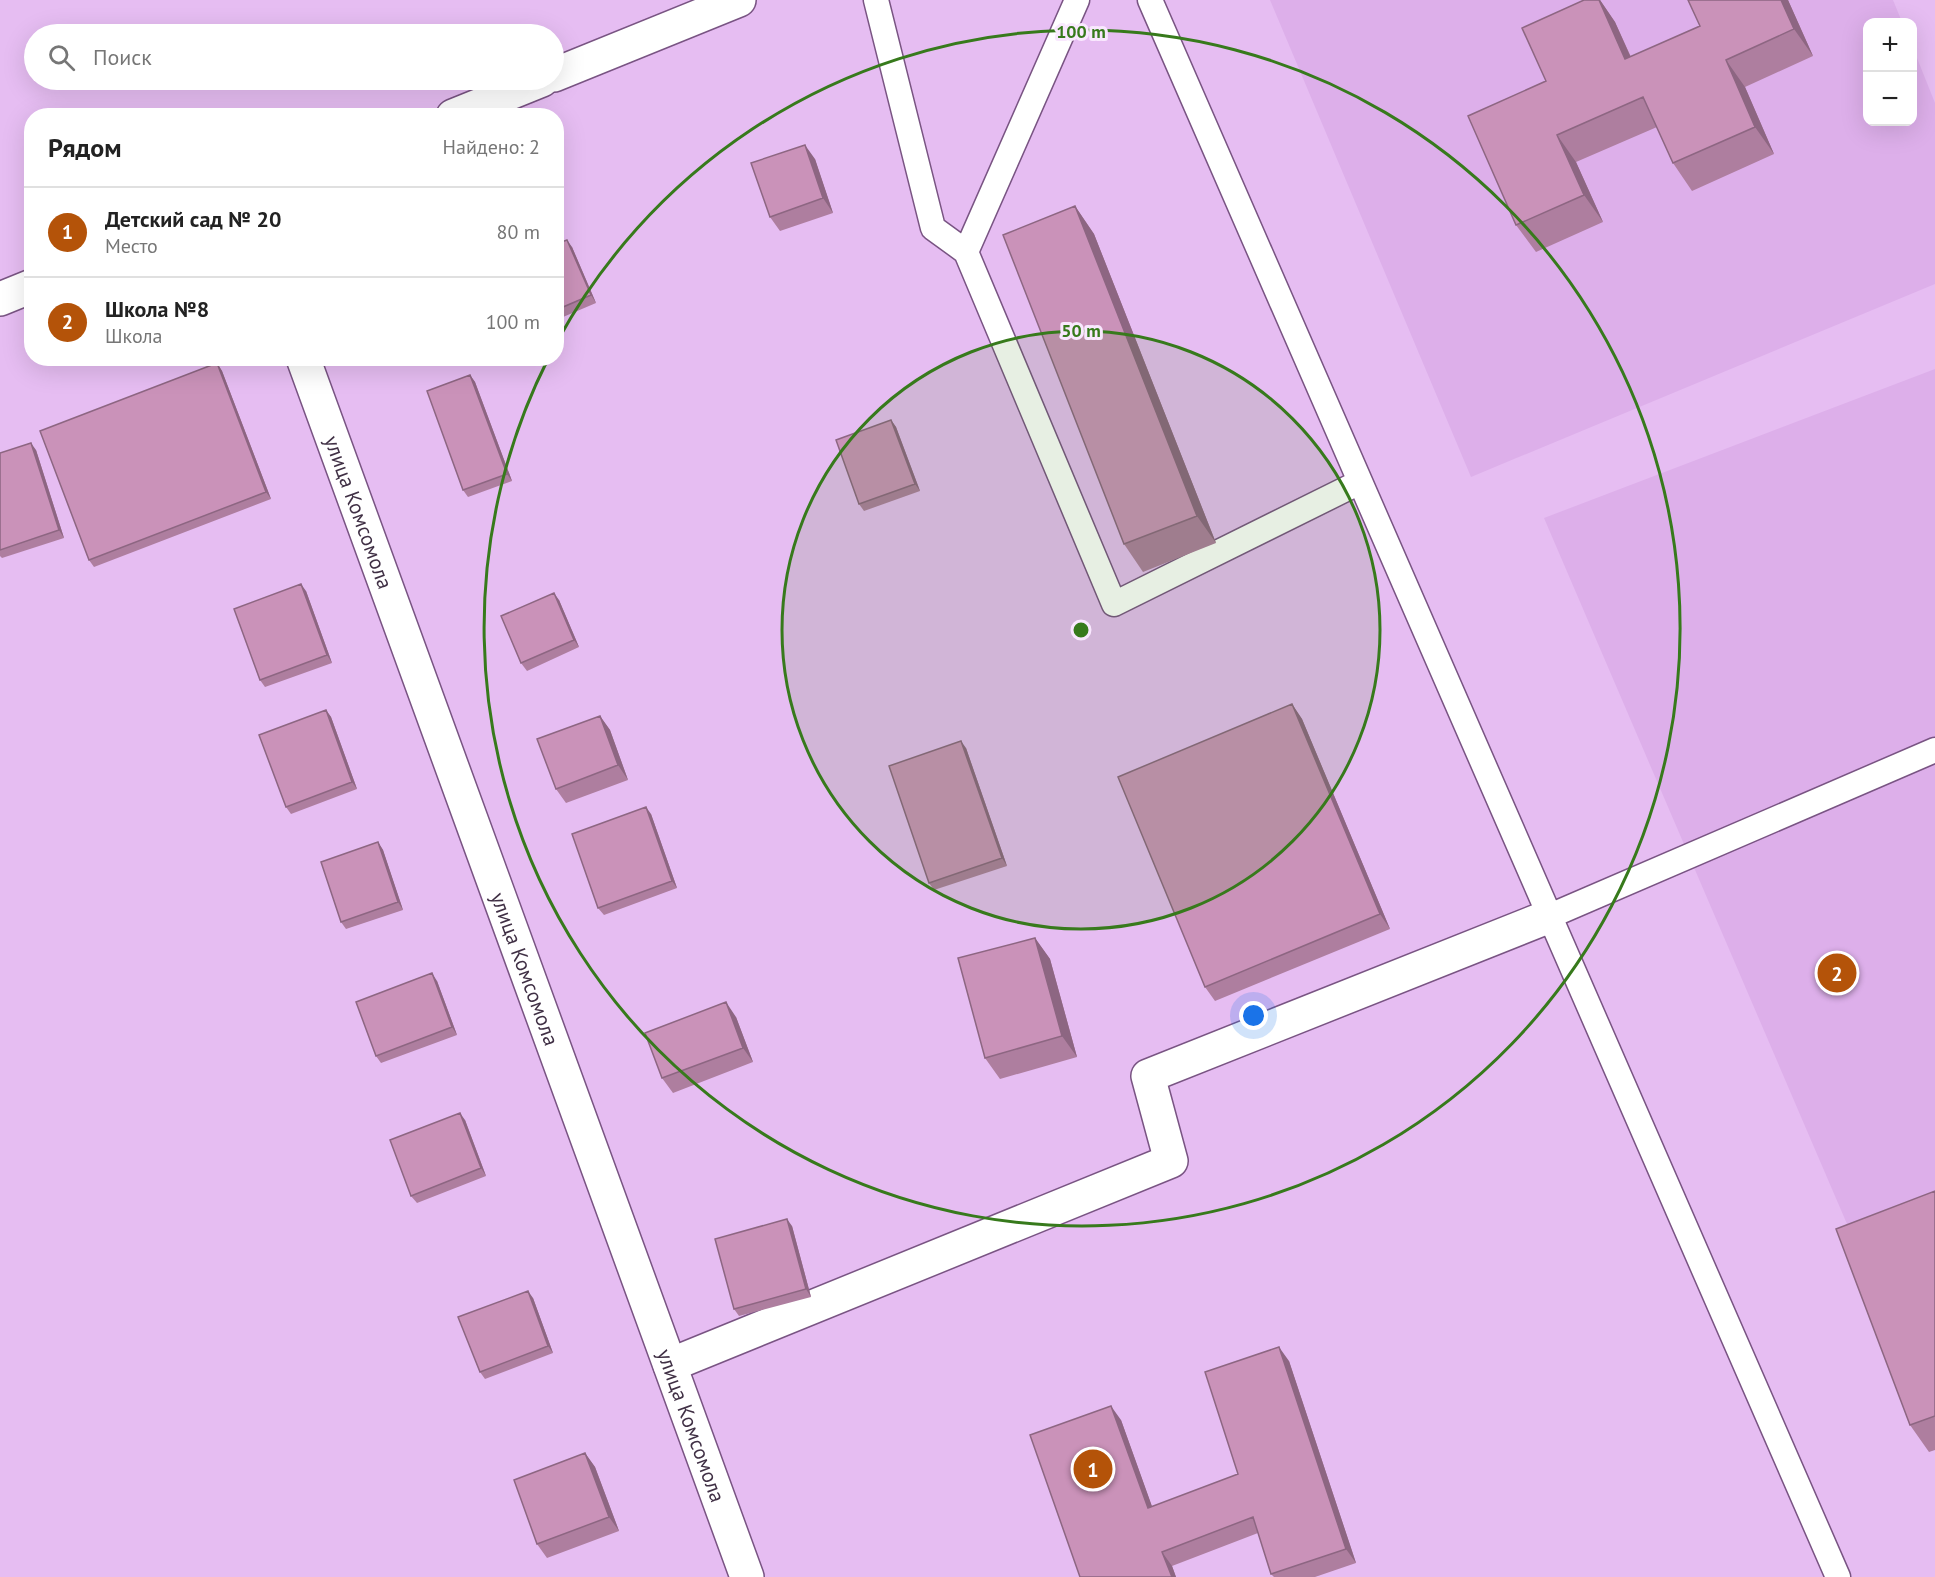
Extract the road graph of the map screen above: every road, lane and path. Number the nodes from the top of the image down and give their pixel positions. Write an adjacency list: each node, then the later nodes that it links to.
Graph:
1 (739, 0): 5 (street)
2 (876, 0): 8 (lane)
3 (1077, 0): 8 (lane)
4 (1150, 0): 10 (lane)
5 (564, 71)
6 (517, 90): 7 (street)
7 (473, 108)
8 (966, 252): 10 (lane)
9 (306, 366): 13 (street, улица Комсомола)
10 (1360, 482): 12 (lane)
11 (1935, 750): 12 (lane)
12 (1550, 916): 13 (street); 15 (lane)
13 (670, 1365): 14 (street, улица Комсомола)
14 (747, 1577)
15 (1838, 1577)

